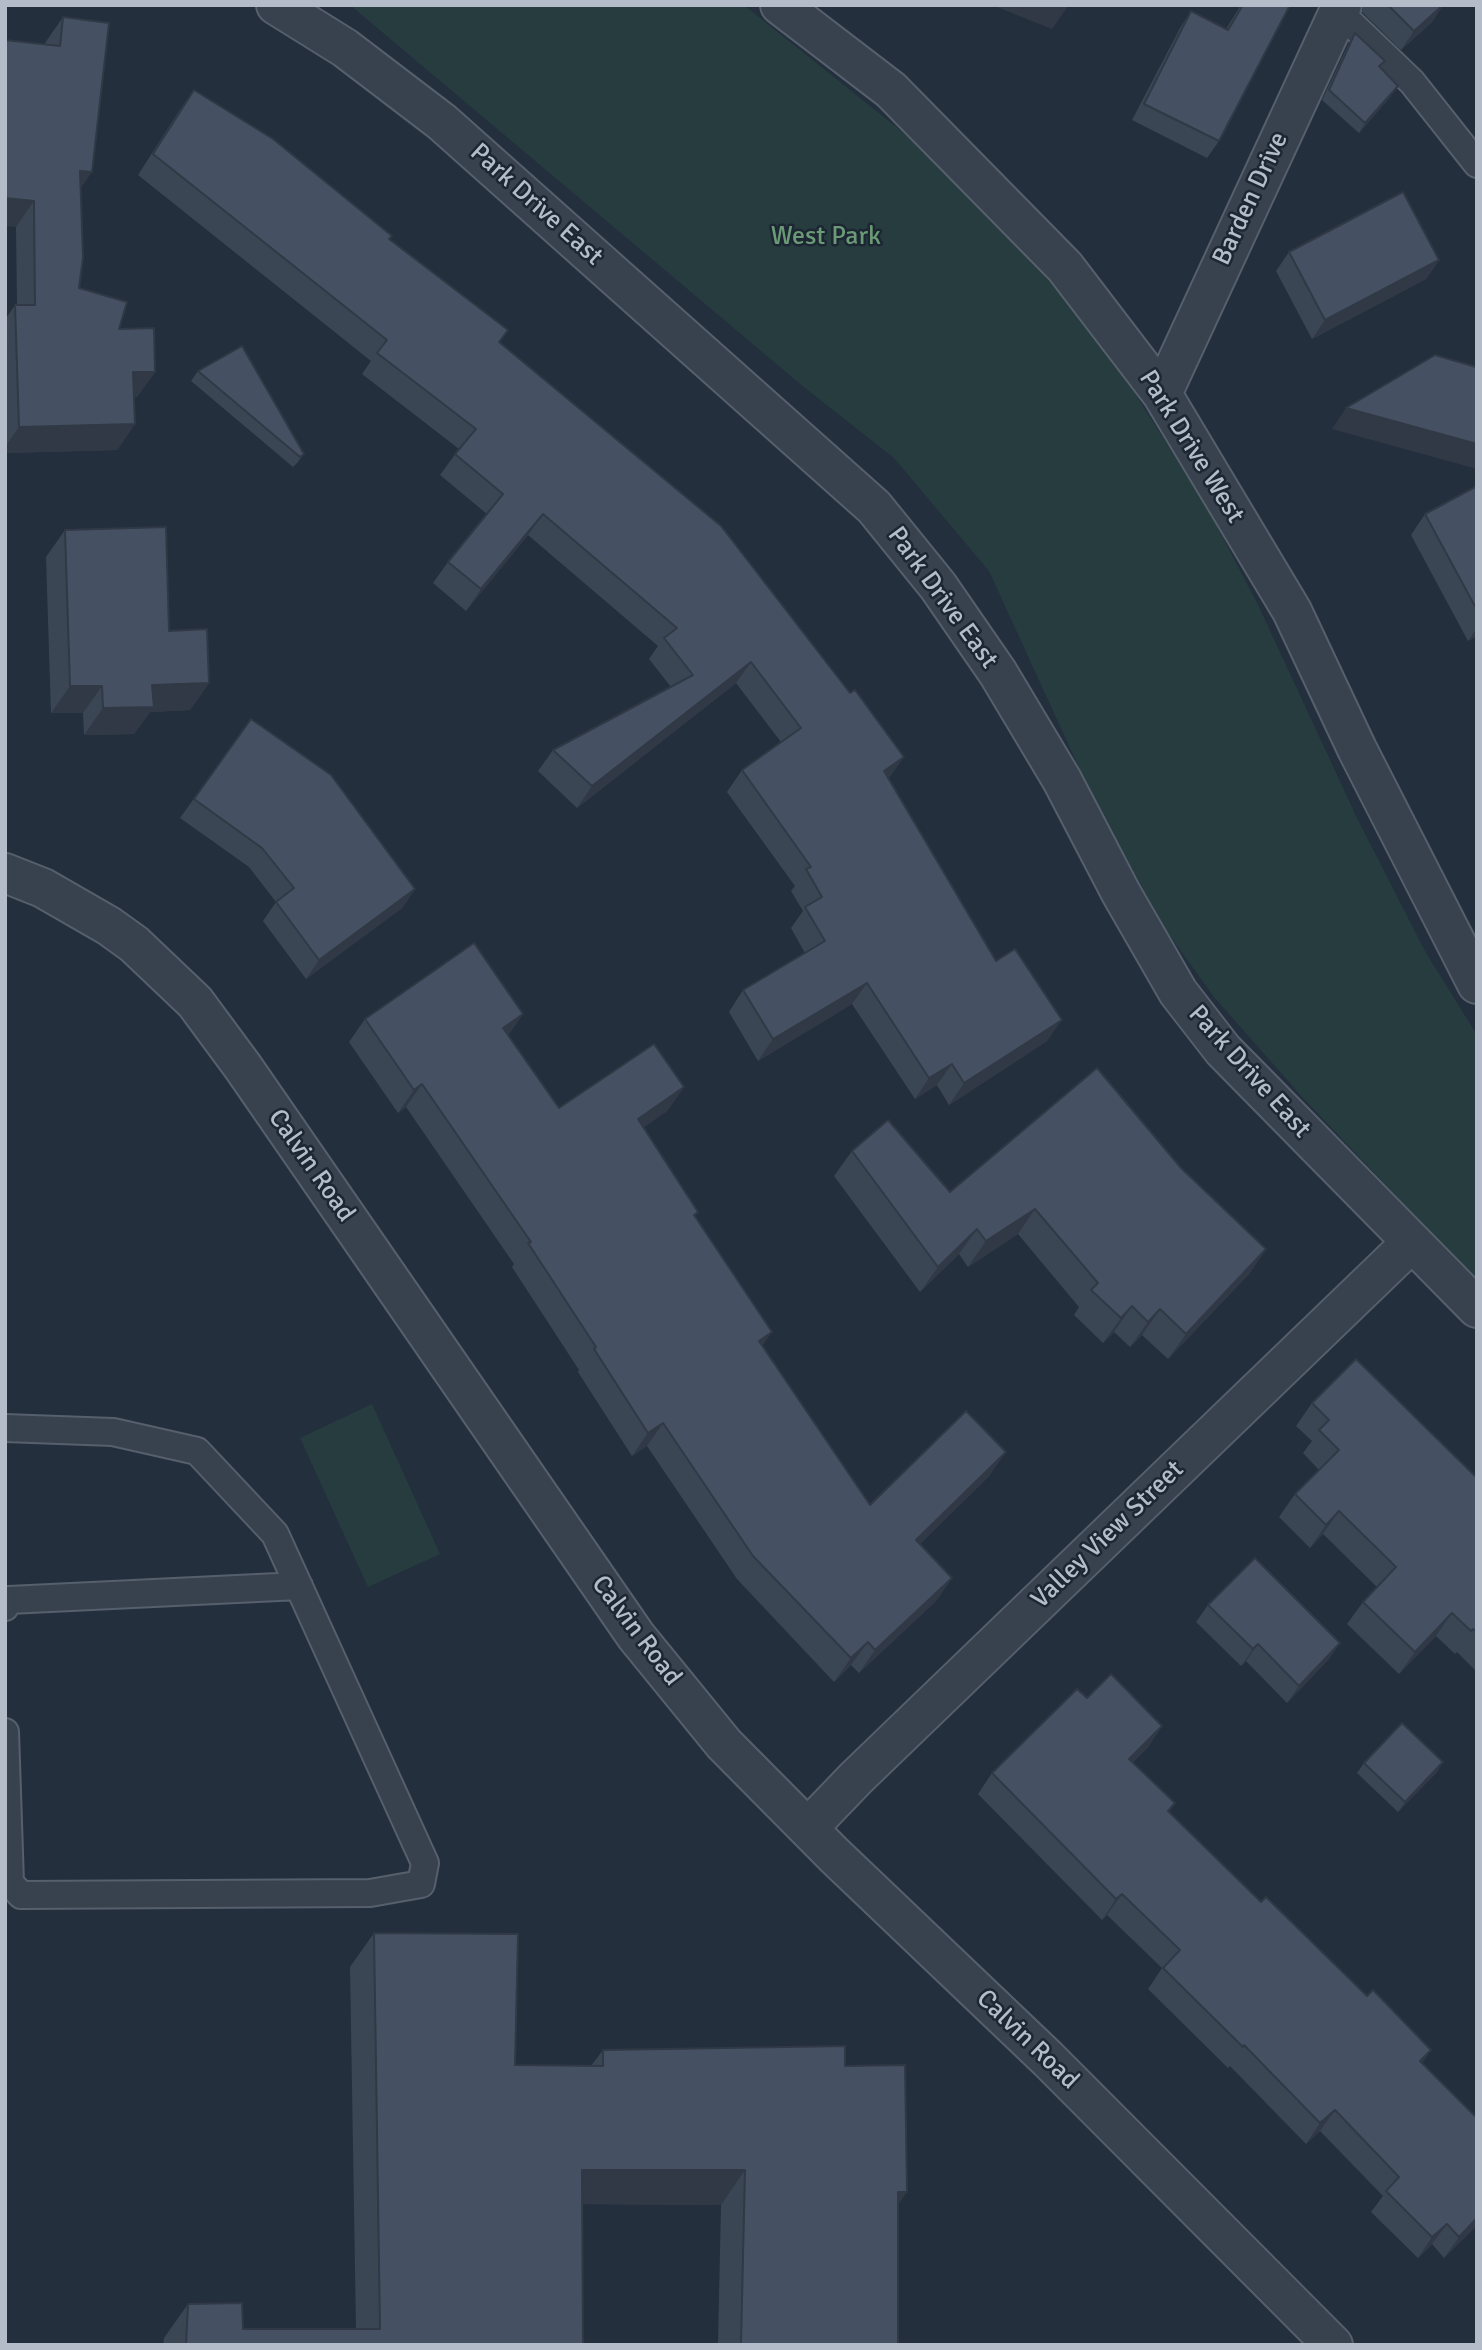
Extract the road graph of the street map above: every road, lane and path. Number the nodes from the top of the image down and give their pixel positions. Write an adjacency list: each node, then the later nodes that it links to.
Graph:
1 (276, 5): 8 (street, Park Drive East)
2 (780, 5): 5 (street, Park Drive West)
3 (1340, 9): 4 (lane); 5 (street, Barden Drive)
4 (1477, 164)
5 (1162, 394): 7 (street, Park Drive West)
6 (5, 873): 14 (street, Calvin Road)
7 (1477, 984)
8 (1411, 1243): 9 (street, Park Drive East); 14 (street, Valley View Street)
9 (1477, 1308)
10 (5, 1428): 11 (lane)
11 (299, 1586): 12 (lane); 13 (lane)
12 (5, 1607)
13 (5, 1732)
14 (808, 1828): 15 (street, Calvin Road)
15 (1333, 2345)

